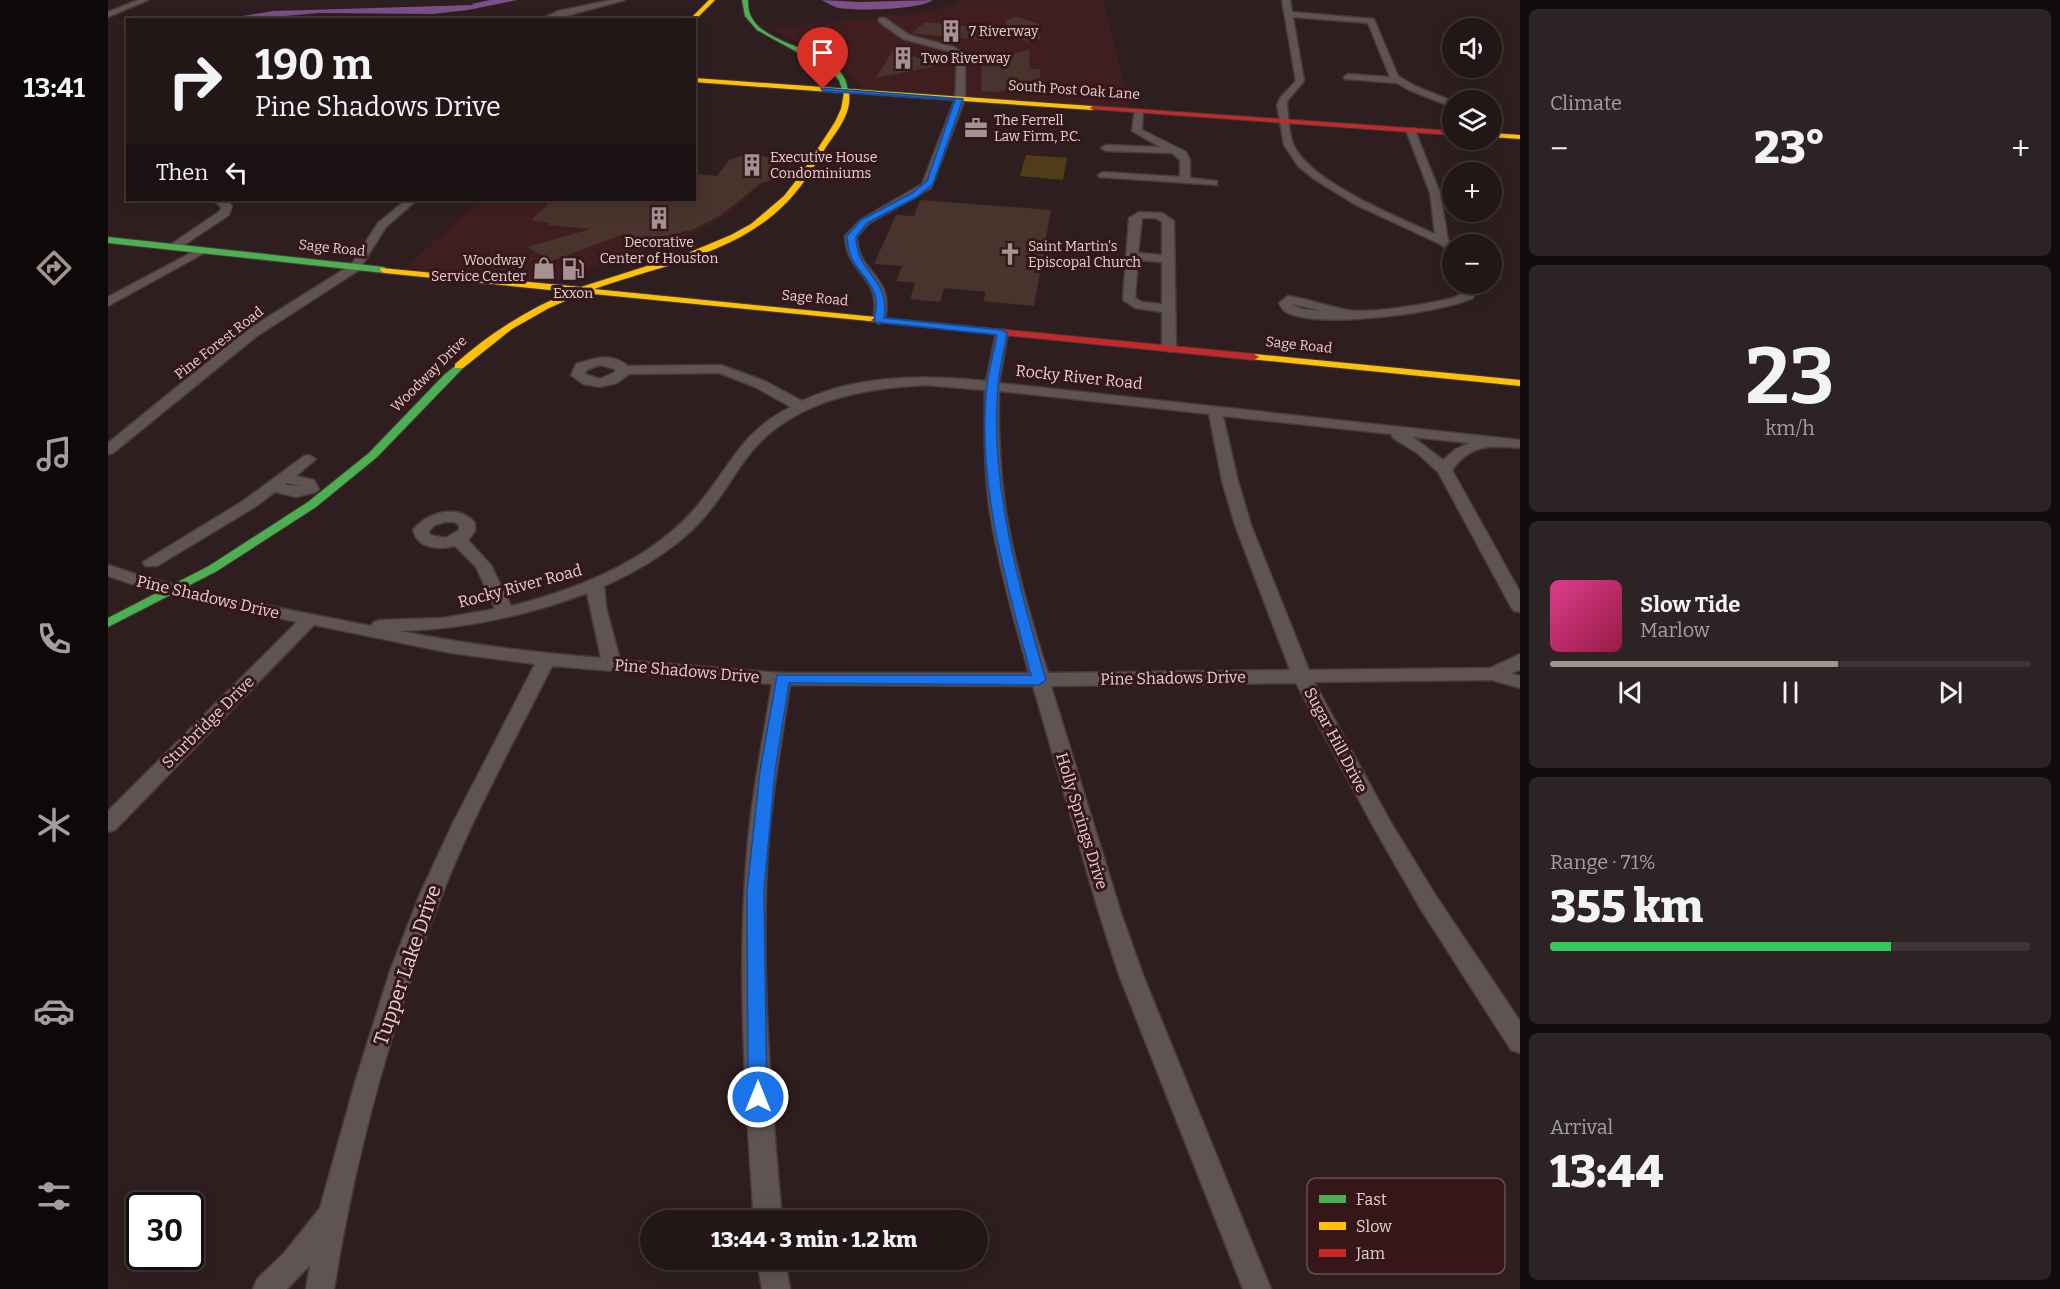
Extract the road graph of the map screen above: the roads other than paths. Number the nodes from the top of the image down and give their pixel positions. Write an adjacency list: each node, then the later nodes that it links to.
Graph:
1 (144, 0): 7 (street)
2 (621, 0): 8 (street)
3 (712, 0): 9 (main road)
4 (1286, 0): 6 (street)
5 (740, 2): 11 (main road)
6 (1289, 14): 14 (street); 20 (street)
7 (108, 15)
8 (548, 18)
9 (694, 18)
10 (882, 20): 17 (street)
11 (788, 49): 15 (main road); 16 (main road)
12 (1348, 77): 14 (street)
13 (696, 80): 15 (main road, South Post Oak Lane)
14 (1397, 80): 18 (street)
15 (832, 90): 16 (main road, South Post Oak Lane); 24 (main road, Woodway Drive)
16 (846, 98): 17 (main road, South Post Oak Lane); 24 (main road, Woodway Drive)
17 (960, 99): 19 (main road, South Post Oak Lane); 50 (street)
18 (1442, 100)
19 (1137, 116): 20 (main road, South Post Oak Lane); 27 (street)
20 (1285, 121): 21 (main road, South Post Oak Lane); 36 (street)
21 (1412, 130): 22 (main road, South Post Oak Lane); 36 (street)
22 (1442, 132)
23 (1502, 135): 25 (main road)
24 (822, 136): 32 (main road, Woodway Drive)
25 (1520, 137)
26 (1106, 148): 28 (street)
27 (1176, 150): 28 (street); 30 (street)
28 (1123, 163): 29 (street); 30 (street)
29 (1103, 175)
30 (1185, 181): 31 (street)
31 (1213, 183)
32 (789, 187): 42 (main road, Woodway Drive); 43 (main road, Woodway Drive)
33 (220, 201): 37 (street)
34 (411, 201): 41 (street)
35 (108, 240): 37 (main road, Sage Road)
36 (1442, 241)
37 (174, 247): 38 (main road, Sage Road)
38 (202, 250): 41 (main road, Sage Road); 47 (street)
39 (1132, 256): 40 (street); 40 (street); 48 (street)
40 (1167, 259): 48 (street)
41 (355, 267): 43 (main road, Sage Road); 65 (street, Pine Forest Road)
42 (610, 280): 44 (main road, Woodway Drive); 46 (main road)
43 (562, 289): 44 (main road, Sage Road); 52 (main road, Woodway Drive)
44 (579, 291): 46 (main road, Sage Road); 54 (main road, Woodway Drive)
45 (1469, 294): 49 (street)
46 (618, 295): 50 (main road, Sage Road)
47 (108, 302)
48 (1170, 309): 53 (street)
49 (1344, 313)
50 (879, 320): 51 (main road, Sage Road)
51 (1002, 333): 53 (main road, Sage Road); 57 (street, Holly Springs Drive)
52 (460, 346): 54 (main road); 58 (main road, Woodway Drive)
53 (1169, 348): 56 (main road, Sage Road)
54 (476, 349): 58 (main road, Woodway Drive)
55 (623, 370): 59 (street)
56 (1520, 383)
57 (992, 386): 59 (street, Rocky River Road); 60 (street, Rocky River Road); 90 (street, Holly Springs Drive)
58 (410, 403): 70 (main road, Woodway Drive)
59 (802, 407): 75 (street, Rocky River Road)
60 (1215, 410): 61 (street, Rocky River Road); 88 (street, Sugar Hill Drive)
61 (1385, 430): 62 (street, Rocky River Road); 67 (street)
62 (1487, 441): 64 (street, Rocky River Road); 67 (street)
63 (364, 444): 69 (main road)
64 (1520, 444)
65 (108, 450)
66 (309, 459): 68 (street)
67 (1444, 470): 78 (street)
68 (279, 482): 69 (street); 72 (street)
69 (311, 489): 70 (main road); 74 (main road)
70 (327, 494): 76 (main road, Woodway Drive)
71 (458, 539): 79 (street)
72 (151, 561)
73 (108, 570): 74 (street, Pine Shadows Drive)
74 (154, 585): 76 (street, Pine Shadows Drive); 77 (main road); 80 (main road)
75 (595, 585): 79 (street, Rocky River Road); 86 (street)
76 (176, 591): 81 (street, Pine Shadows Drive); 82 (main road, Woodway Drive)
77 (127, 598)
78 (1520, 607)
79 (505, 611): 83 (street, Rocky River Road)
80 (108, 616)
81 (309, 620): 83 (street, Pine Shadows Drive); 92 (street, Sturbridge Drive)
82 (108, 623)
83 (351, 628): 84 (street, Pine Shadows Drive)
84 (546, 660): 86 (street, Pine Shadows Drive); 95 (street, Tupper Lake Drive)
85 (1520, 660): 87 (street, Pine Shadows Drive)
86 (612, 665): 89 (street, Pine Shadows Drive)
87 (1492, 674): 88 (street, Pine Shadows Drive); 91 (street, Pine Shadows Drive)
88 (1302, 676): 90 (street, Pine Shadows Drive); 93 (street, Sugar Hill Drive)
89 (782, 679): 90 (street, Pine Shadows Drive); 94 (street)
90 (1039, 680): 100 (street, Holly Springs Drive)
91 (1520, 682)
92 (108, 824)
93 (1520, 1042)
94 (767, 1210)
95 (332, 1215): 97 (street); 98 (street, Tupper Lake Drive)
96 (773, 1270): 99 (street)
97 (267, 1289)
98 (320, 1289)
99 (776, 1289)
100 (1257, 1289)

